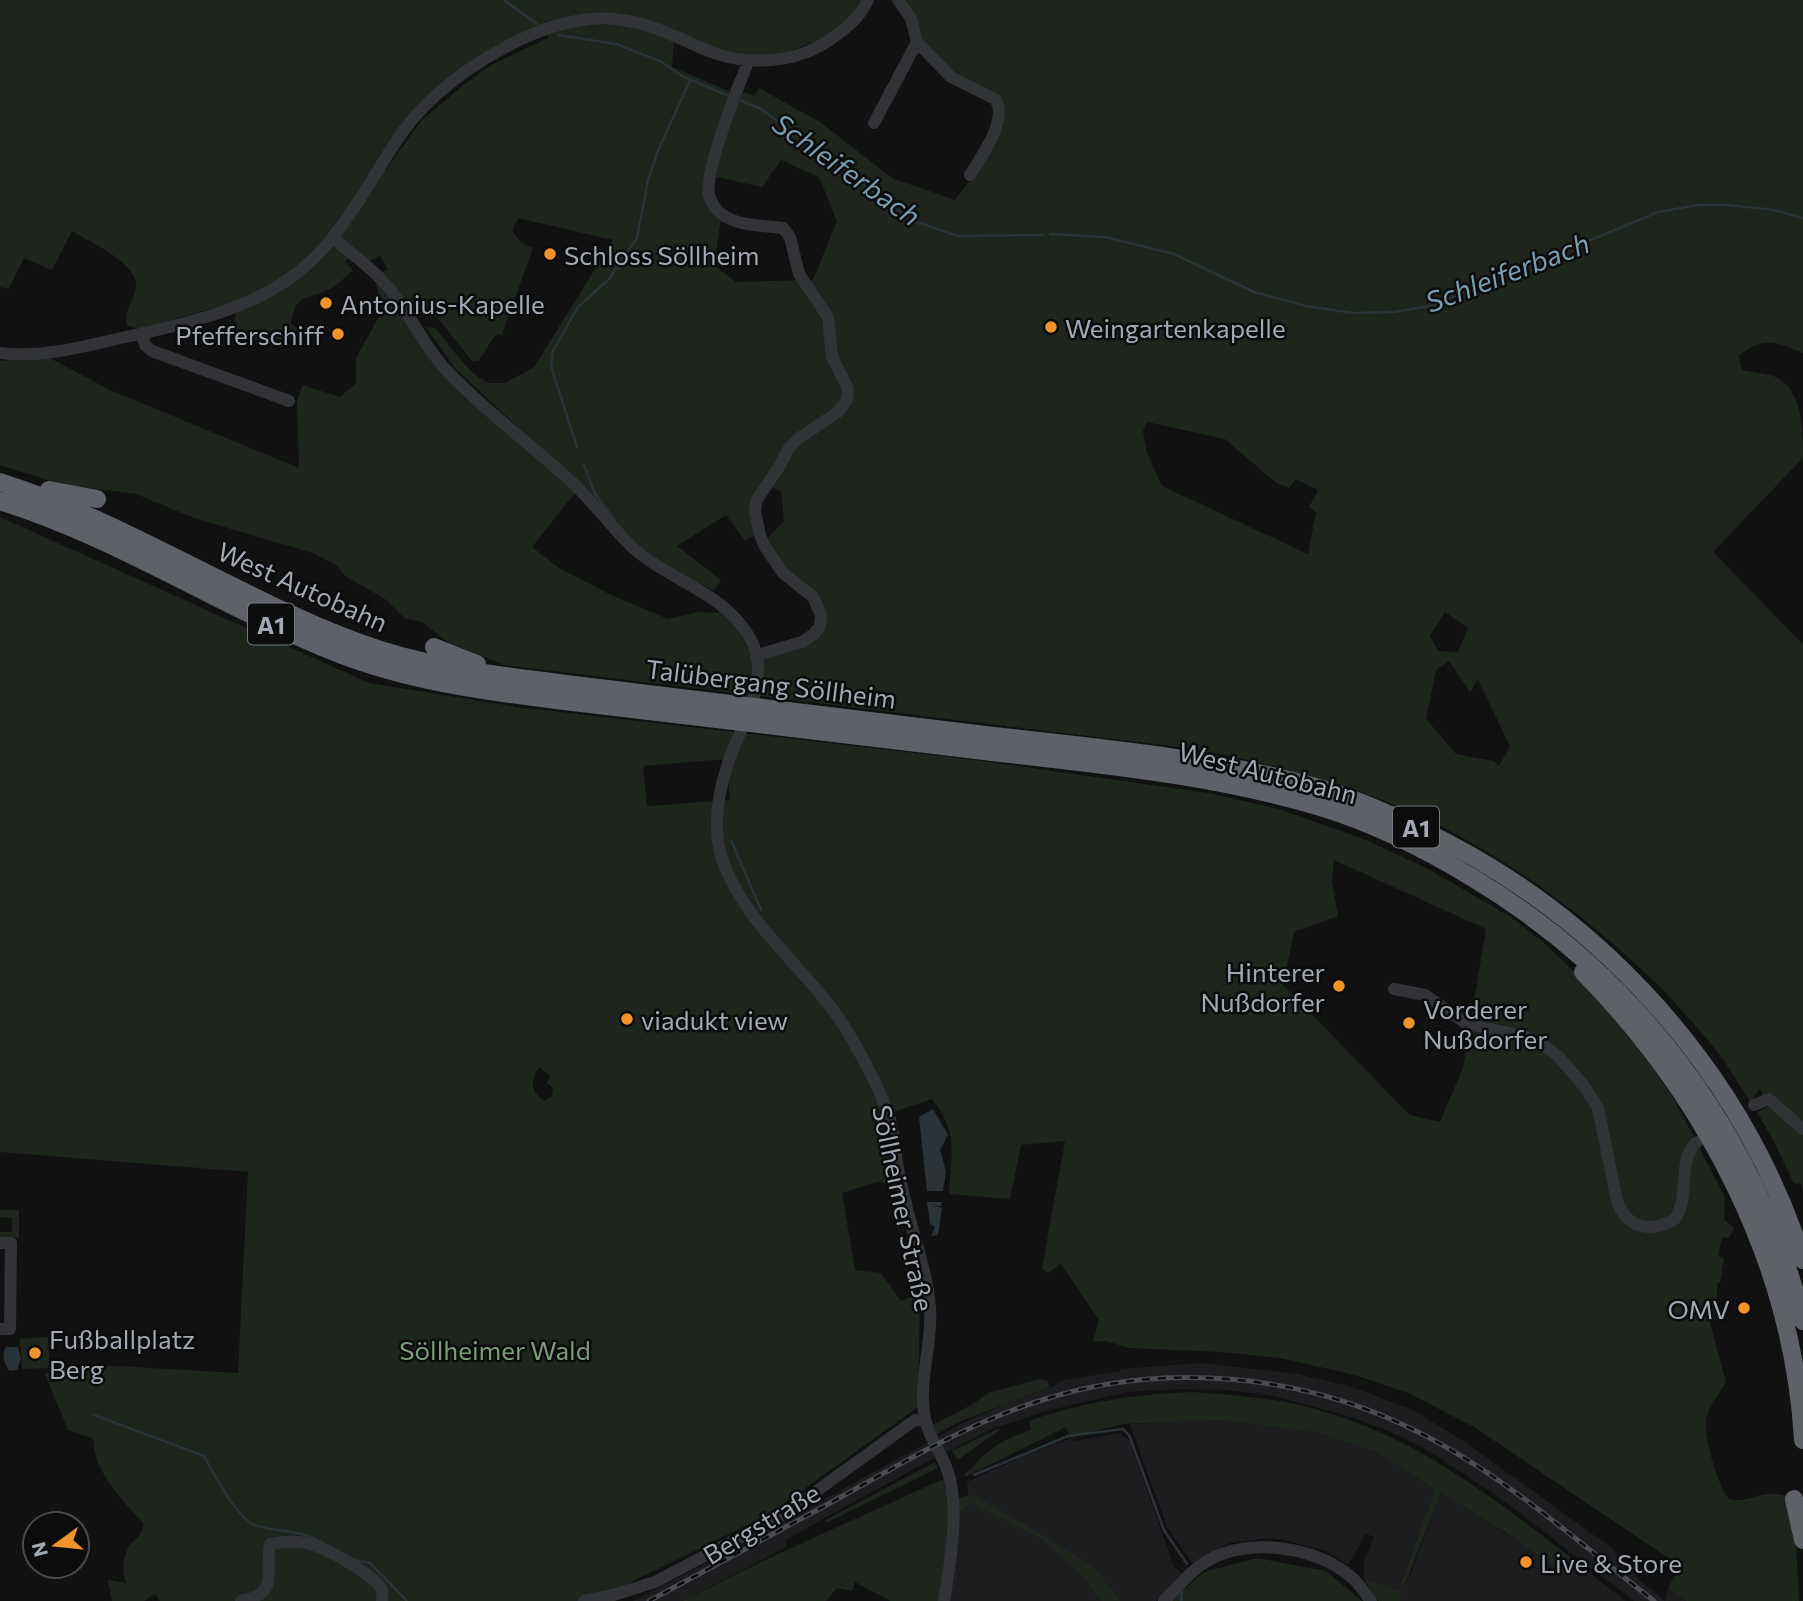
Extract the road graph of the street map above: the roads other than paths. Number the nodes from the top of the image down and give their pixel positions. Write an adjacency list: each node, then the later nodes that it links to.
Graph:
1 (868, 0): 4 (street)
2 (898, 0): 3 (street)
3 (917, 42): 5 (street); 6 (street)
4 (749, 60): 7 (street); 16 (street)
5 (874, 123)
6 (970, 176)
7 (333, 238): 8 (street); 16 (street)
8 (142, 333): 9 (street); 10 (street)
9 (0, 354)
10 (289, 401)
11 (0, 482): 12 (highway, West Autobahn / A1)
12 (27, 491): 13 (highway); 17 (highway, West Autobahn / A1)
13 (97, 499)
14 (0, 501): 18 (highway, West Autobahn / A1)
15 (434, 647): 17 (highway)
16 (758, 655): 30 (street, Söllheimer Straße)
17 (516, 678): 18 (highway, West Autobahn / A1)
18 (557, 691): 19 (highway, Talübergang Söllheim / A1, bridge)
19 (976, 742): 20 (highway, West Autobahn / A1); 27 (highway, West Autobahn / A1)
20 (1557, 936): 24 (highway); 28 (highway, West Autobahn / A1)
21 (1395, 989): 24 (street)
22 (1754, 1105): 23 (street)
23 (1803, 1129)
24 (1705, 1143): 25 (highway); 31 (highway)
25 (1741, 1230)
26 (0, 1243): 29 (street)
27 (1803, 1260)
28 (1803, 1321)
29 (7, 1334)
30 (925, 1418): 36 (street, Bergstraße); 37 (street, Söllheimer Straße)
31 (1803, 1440)
32 (1794, 1499): 33 (highway)
33 (1803, 1541)
34 (241, 1601): 35 (street)
35 (382, 1601)
36 (584, 1601)
37 (944, 1601)
38 (1164, 1601): 39 (street)
39 (1371, 1601)

